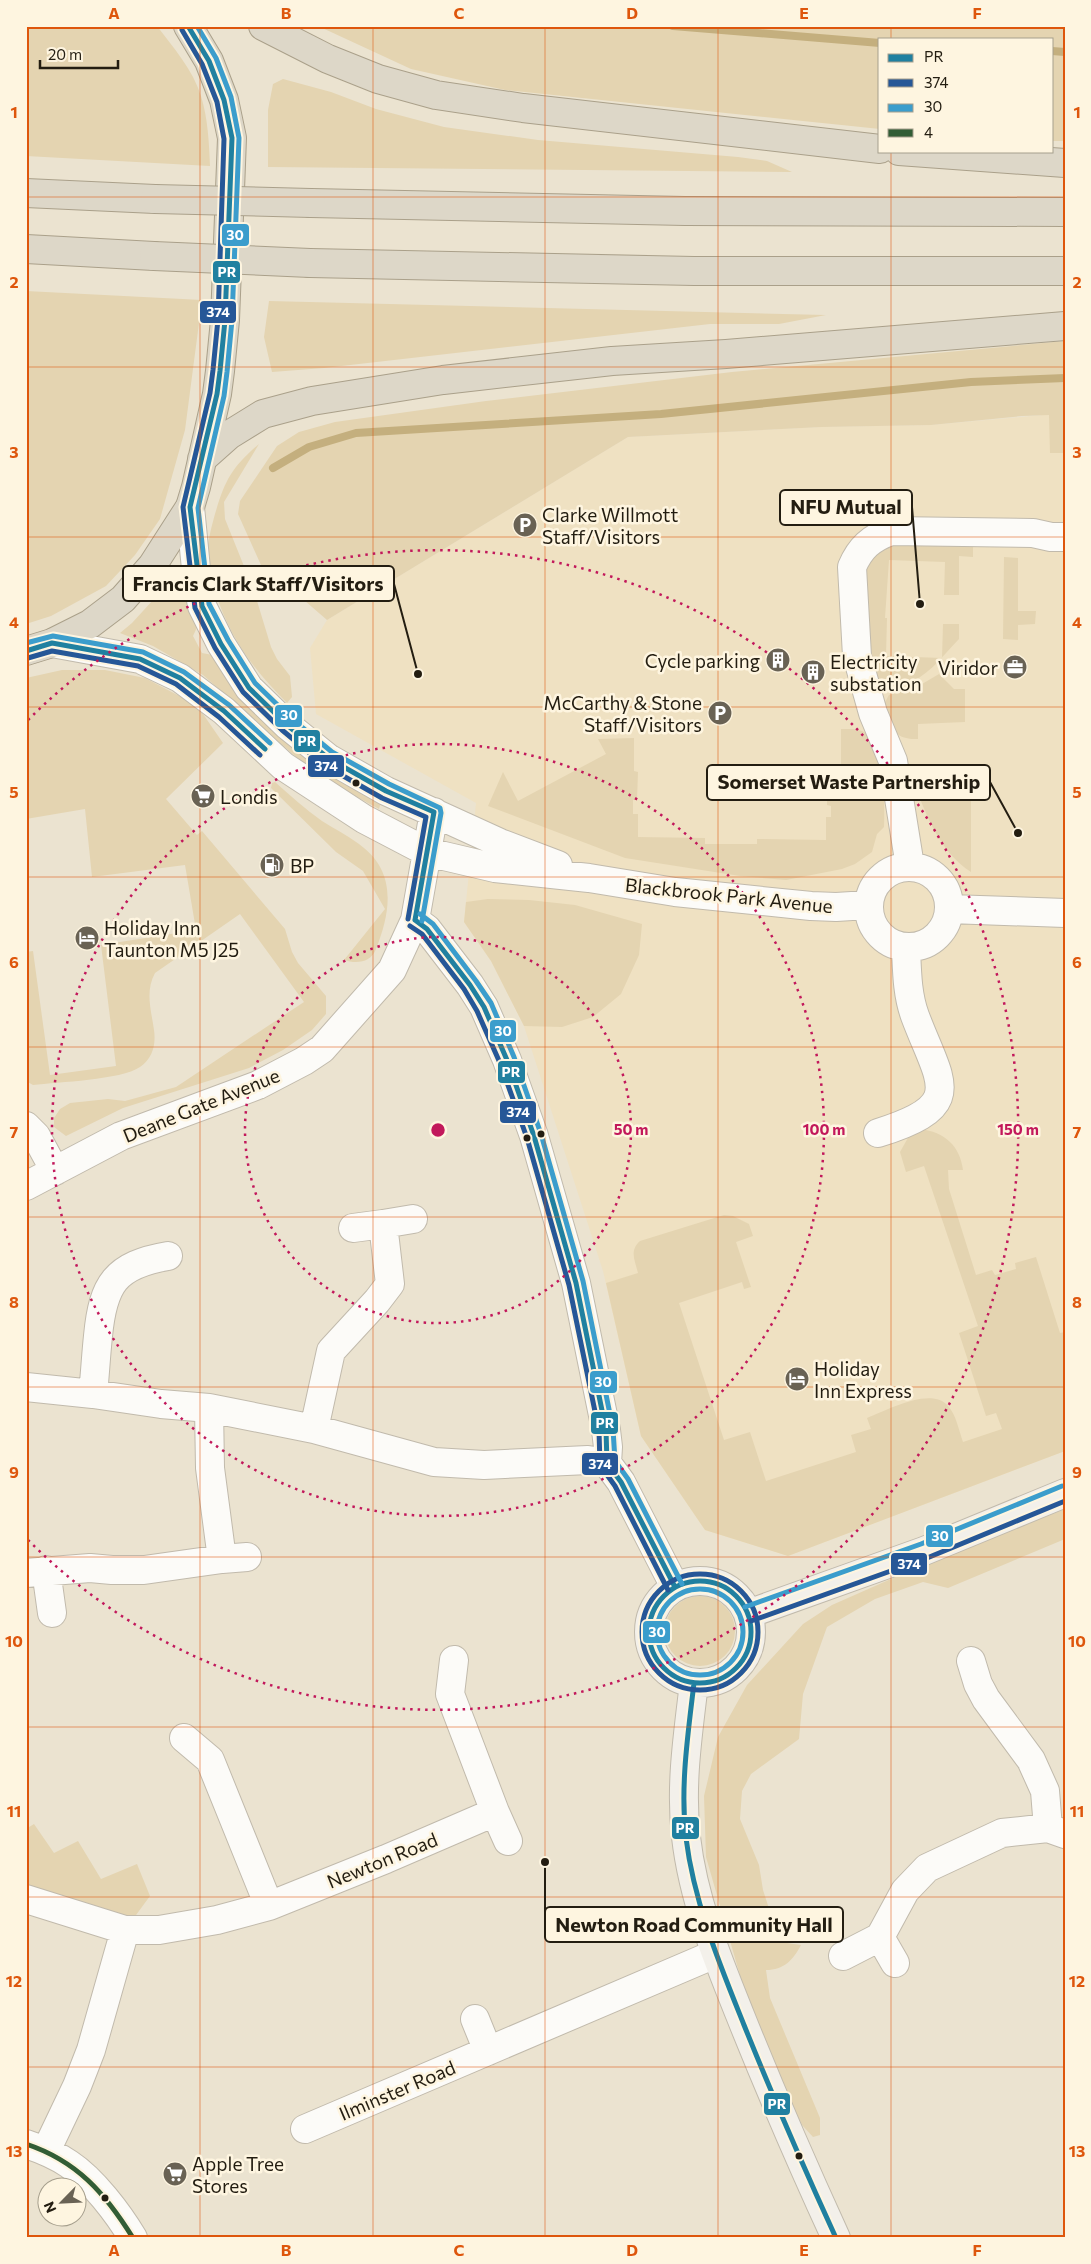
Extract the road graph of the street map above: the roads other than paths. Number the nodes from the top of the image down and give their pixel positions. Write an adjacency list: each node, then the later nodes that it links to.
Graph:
1 (188, 26): 11 (highway)
2 (263, 26): 3 (highway)
3 (878, 149)
4 (913, 152): 5 (highway)
5 (1065, 163)
6 (26, 193): 7 (highway, bridge)
7 (1065, 212)
8 (26, 249): 9 (highway, bridge)
9 (1065, 271)
10 (1065, 326): 11 (highway)
11 (202, 459): 12 (highway)
12 (190, 507): 14 (highway); 15 (street, Blackbrook Park Avenue)
13 (1065, 537): 17 (street)
14 (39, 647): 16 (street, Blackbrook Park Avenue)
15 (434, 812): 16 (street, Deane Gate Avenue); 18 (street, Blackbrook Park Avenue)
16 (427, 852): 18 (street, Blackbrook Park Avenue); 22 (street, Deane Gate Avenue)
17 (910, 866): 19 (street); 20 (street)
18 (589, 878): 19 (street, Blackbrook Park Avenue)
19 (868, 905): 23 (street)
20 (949, 909): 21 (street); 23 (street)
21 (1065, 913)
22 (415, 920): 26 (street, Deane Gate Avenue); 36 (street)
23 (906, 948): 25 (street)
24 (26, 1126): 26 (street)
25 (878, 1133)
26 (55, 1171): 27 (street, Deane Gate Avenue)
27 (26, 1186)
28 (413, 1219): 29 (street)
29 (383, 1224): 30 (street); 35 (street)
30 (353, 1228)
31 (168, 1256): 33 (street)
32 (26, 1387): 33 (street)
33 (93, 1394): 34 (street)
34 (209, 1408): 35 (street); 38 (street)
35 (314, 1429): 36 (street)
36 (606, 1463): 39 (street)
37 (1065, 1493): 41 (street)
38 (36, 1571): 40 (street)
39 (674, 1587): 41 (street); 44 (street)
40 (52, 1613)
41 (748, 1614): 44 (street)
42 (454, 1660): 46 (street)
43 (969, 1678): 47 (street)
44 (694, 1682): 53 (street)
45 (184, 1738): 50 (street)
46 (495, 1812): 48 (street); 50 (street, Newton Road)
47 (1056, 1831): 52 (street)
48 (508, 1841)
49 (26, 1899): 51 (street, Newton Road)
50 (269, 1906): 51 (street, Newton Road)
51 (125, 1930): 59 (street)
52 (880, 1937): 54 (street); 55 (street)
53 (715, 1954): 57 (street, Ilminster Road); 61 (street)
54 (842, 1956)
55 (895, 1963)
56 (475, 2019): 57 (street)
57 (488, 2051): 58 (street, Ilminster Road)
58 (305, 2129)
59 (36, 2147): 60 (street)
60 (133, 2238)
61 (836, 2238)

